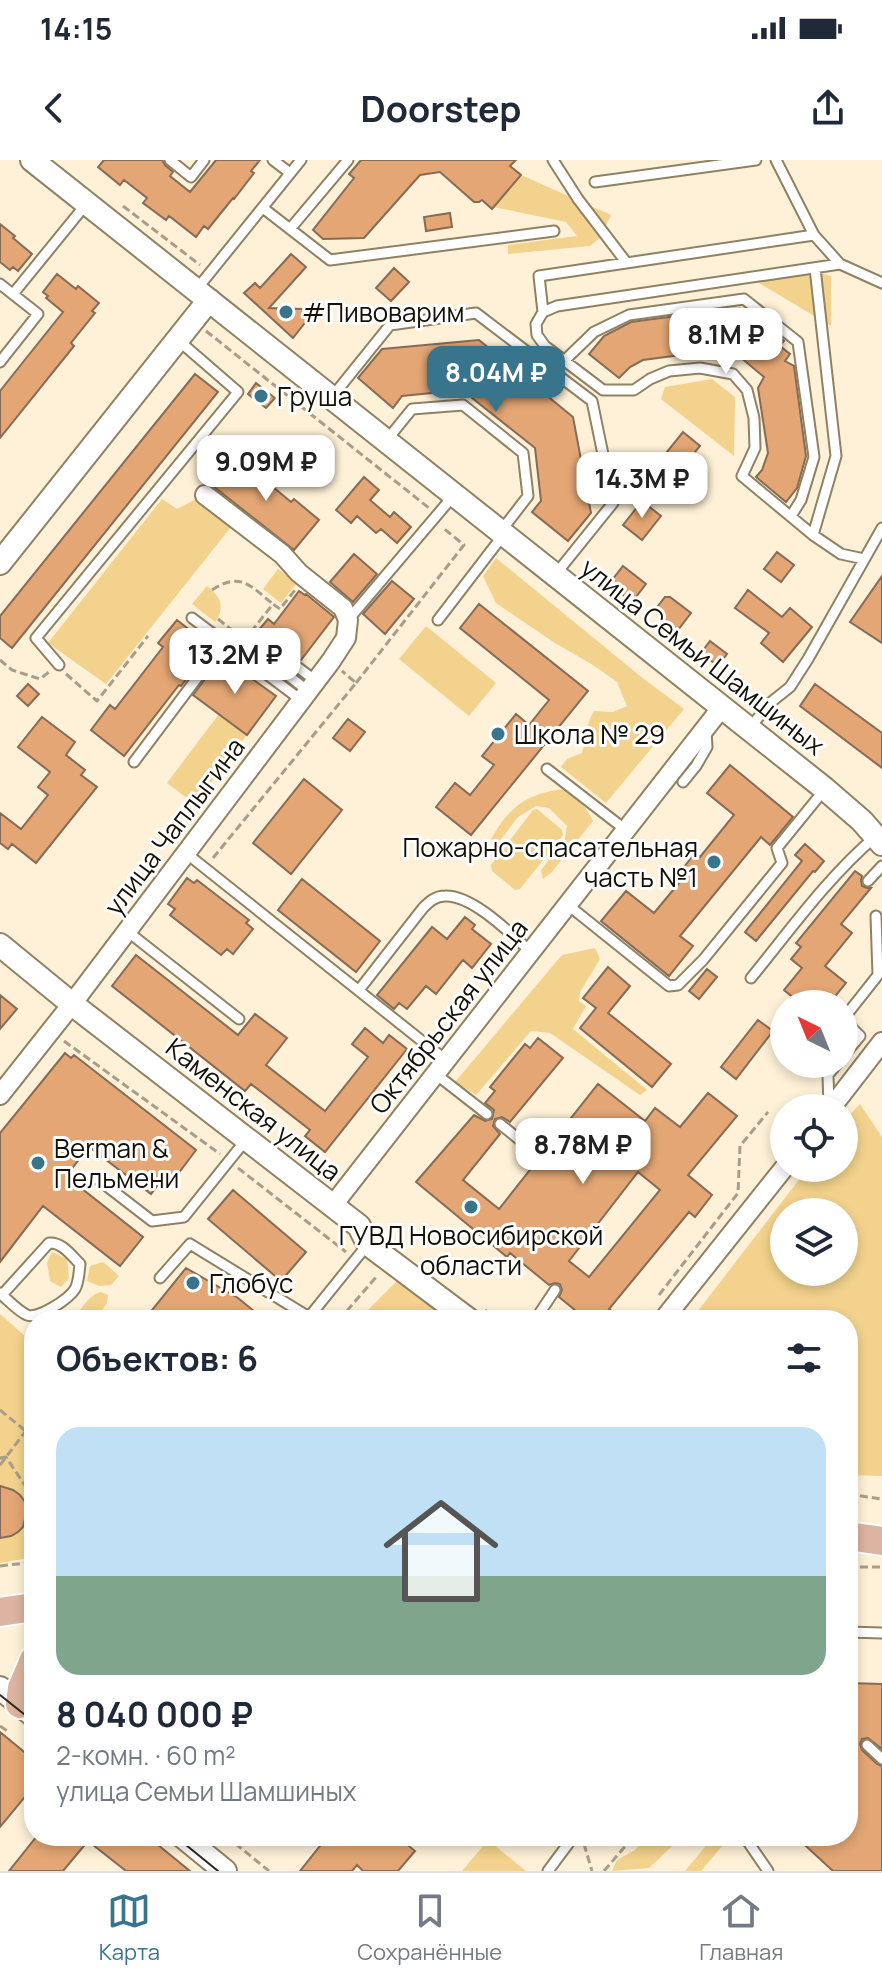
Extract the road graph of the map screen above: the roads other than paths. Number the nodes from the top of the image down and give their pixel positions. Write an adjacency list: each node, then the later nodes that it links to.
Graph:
1 (32, 160): 12 (street, улица Семьи Шамшиных)
2 (170, 160): 3 (lane)
3 (204, 160)
4 (273, 160): 10 (lane)
5 (301, 160): 10 (lane)
6 (348, 160): 14 (lane)
7 (553, 160): 17 (lane)
8 (756, 160): 11 (lane)
9 (776, 160): 16 (lane)
10 (290, 173): 13 (lane)
11 (595, 182)
12 (87, 203): 22 (street, улица Семьи Шамшиных); 23 (lane)
13 (263, 208): 14 (lane); 22 (lane)
14 (290, 229): 15 (lane)
15 (554, 231)
16 (814, 235): 17 (lane); 18 (lane)
17 (626, 262): 24 (lane)
18 (840, 264): 19 (lane); 20 (lane)
19 (815, 268): 24 (lane); 35 (lane)
20 (882, 283)
21 (0, 284): 23 (lane)
22 (205, 288): 25 (street); 28 (street, улица Семьи Шамшиных)
23 (13, 294): 27 (lane)
24 (543, 312): 26 (lane)
25 (178, 340): 37 (street); 44 (lane)
26 (564, 361): 32 (lane); 32 (lane)
27 (0, 362)
28 (332, 398): 29 (street, улица Семьи Шамшиных); 38 (lane)
29 (386, 441): 31 (street, улица Семьи Шамшиных); 34 (lane)
30 (205, 495): 40 (street)
31 (454, 495): 34 (street, улица Семьи Шамшиных); 40 (lane)
32 (791, 516): 35 (lane)
33 (882, 528): 36 (lane)
34 (502, 533): 38 (street, улица Семьи Шамшиных); 41 (lane)
35 (813, 535): 36 (lane)
36 (864, 559): 49 (lane)
37 (0, 563)
38 (555, 575): 47 (street, улица Семьи Шамшиных)
39 (192, 618): 43 (lane)
40 (348, 620): 46 (street, улица Чаплыгина)
41 (438, 620)
42 (244, 641): 46 (lane)
43 (224, 642): 46 (lane); 50 (lane)
44 (59, 665)
45 (296, 666): 46 (lane)
46 (308, 691): 56 (street, улица Чаплыгина)
47 (722, 707): 48 (street, Октябрьская улица); 49 (street, улица Семьи Шамшиных)
48 (706, 728): 52 (lane); 54 (street, Октябрьская улица)
49 (749, 729): 53 (street, улица Семьи Шамшиных)
50 (134, 762)
51 (547, 769): 54 (lane)
52 (683, 782)
53 (825, 789): 55 (street, улица Семьи Шамшиных); 59 (lane)
54 (627, 831): 59 (street, Октябрьская улица)
55 (879, 840): 64 (lane)
56 (186, 853): 61 (street, улица Чаплыгина); 65 (lane)
57 (882, 866): 58 (lane)
58 (868, 881)
59 (568, 905): 63 (street, Октябрьская улица)
60 (876, 916): 66 (lane)
61 (127, 931): 67 (street, улица Чаплыгина); 68 (lane)
62 (0, 945): 67 (street, Каменская улица)
63 (531, 952): 65 (lane); 70 (street, Октябрьская улица)
64 (751, 978)
65 (359, 990): 70 (lane)
66 (858, 1001)
67 (72, 1004): 72 (street, улица Чаплыгина); 75 (street, Каменская улица)
68 (239, 1019)
69 (882, 1042): 71 (street)
70 (442, 1068): 73 (lane); 79 (street, Октябрьская улица)
71 (841, 1094)
72 (0, 1095)
73 (487, 1114)
74 (500, 1124): 76 (lane)
75 (247, 1138): 77 (lane); 79 (street, Каменская улица)
76 (535, 1152)
77 (95, 1177)
78 (772, 1182): 89 (street)
79 (333, 1205): 80 (street, Каменская улица)
80 (362, 1252): 86 (lane); 87 (street, Каменская улица)
81 (160, 1278): 85 (lane)
82 (555, 1290): 88 (lane)
83 (1, 1294): 84 (lane); 90 (lane)
84 (47, 1310)
85 (296, 1310)
86 (317, 1310)
87 (456, 1310)
88 (542, 1310)
89 (660, 1310)
90 (24, 1313)
91 (882, 1523): 92 (main road)
92 (858, 1524)
93 (858, 1537): 94 (main road)
94 (882, 1541)
95 (24, 1608): 96 (main road)
96 (0, 1612)
97 (858, 1632): 98 (lane)
98 (882, 1633)
99 (24, 1683): 100 (main road)
100 (18, 1703)
101 (867, 1745): 102 (lane)
102 (882, 1759)
103 (194, 1846): 106 (street)
104 (567, 1846): 107 (lane)
105 (751, 1846): 108 (lane)
106 (225, 1871)
107 (548, 1871)
108 (768, 1871)

